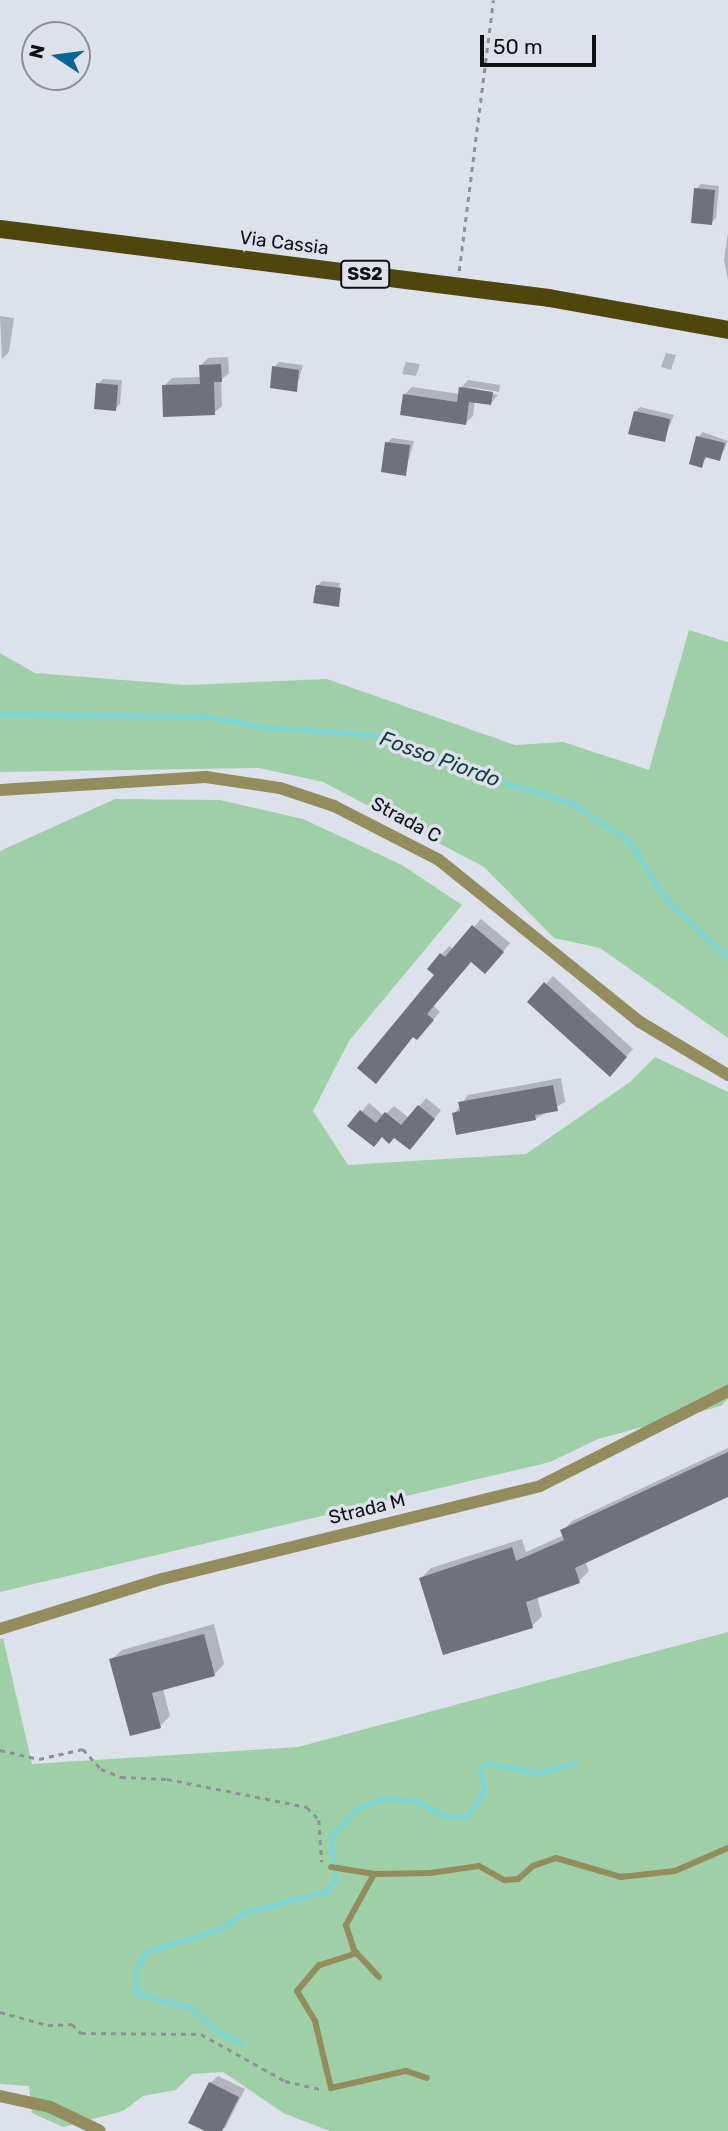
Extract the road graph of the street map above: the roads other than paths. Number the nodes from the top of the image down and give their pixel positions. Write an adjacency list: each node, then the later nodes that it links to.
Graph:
1 (0, 229): 2 (main road, Via Cassia / SS2)
2 (728, 330)
3 (0, 790): 4 (street, Strada C)
4 (728, 1075)
5 (728, 1391): 6 (street, Strada M)
6 (0, 1629)
7 (728, 1842): 9 (lane)
8 (728, 1848): 9 (lane)
9 (715, 1851): 11 (lane)
10 (334, 1867): 11 (lane)
11 (374, 1874): 12 (lane)
12 (358, 1953): 13 (lane); 14 (lane)
13 (379, 1977)
14 (427, 2078)
15 (0, 2096): 16 (street)
16 (100, 2131)

